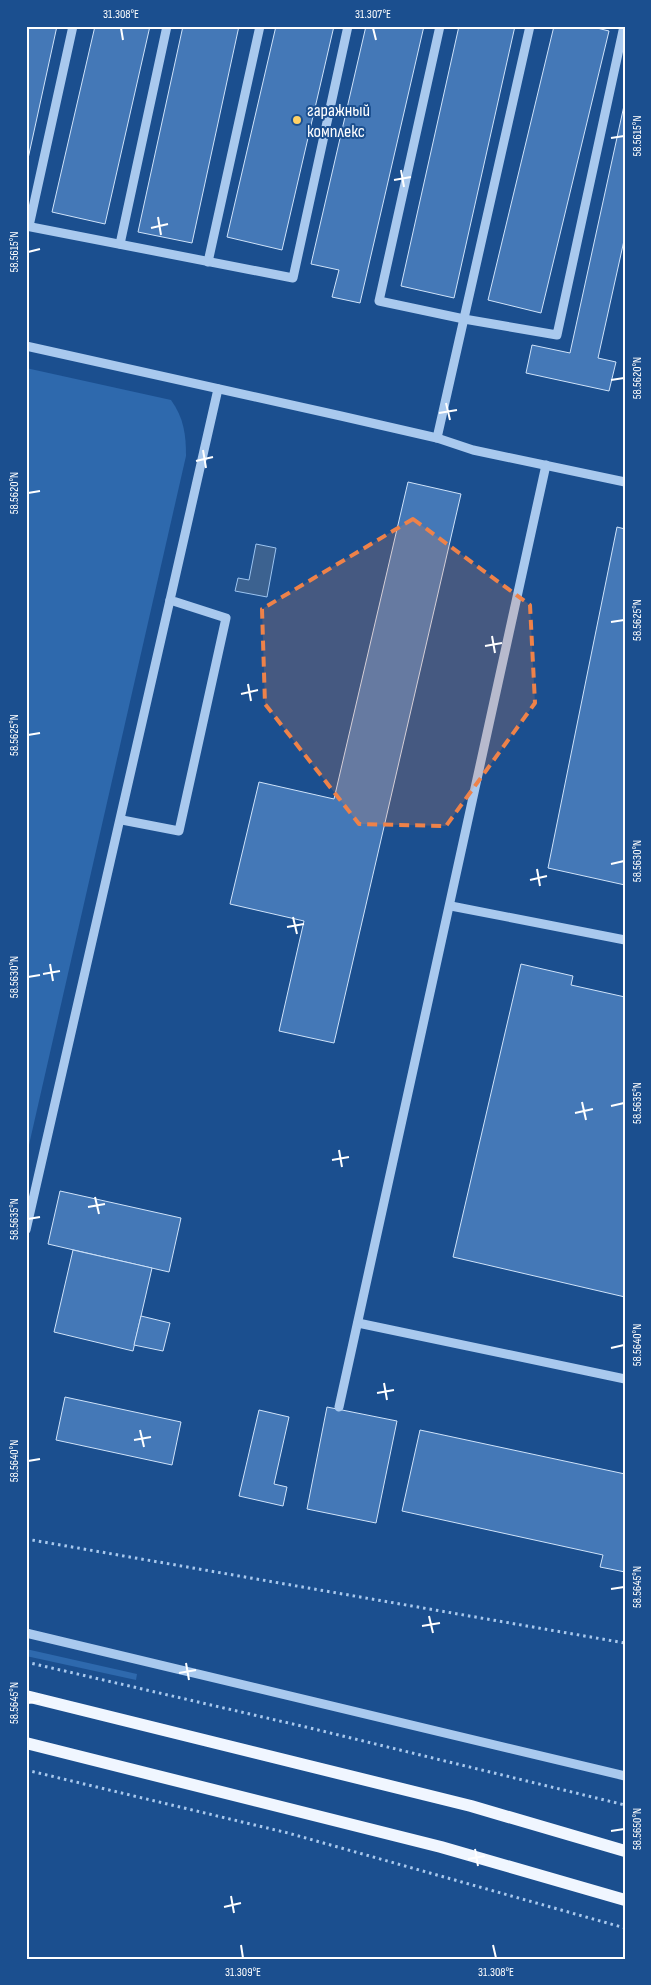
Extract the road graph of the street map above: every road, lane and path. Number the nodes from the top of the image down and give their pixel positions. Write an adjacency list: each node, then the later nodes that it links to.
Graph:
1 (73, 26): 8 (lane)
2 (167, 26): 9 (lane)
3 (260, 26): 10 (lane)
4 (348, 26): 10 (lane)
5 (440, 26): 11 (lane)
6 (530, 26): 11 (lane)
7 (624, 26): 11 (lane)
8 (28, 226): 9 (lane)
9 (120, 244): 10 (lane)
10 (208, 262)
11 (464, 319): 14 (lane)
12 (26, 346): 13 (lane)
13 (218, 389): 14 (lane); 17 (lane)
14 (437, 438): 15 (lane)
15 (546, 465): 16 (lane); 19 (lane)
16 (625, 482)
17 (170, 600): 18 (lane); 18 (lane)
18 (122, 820): 21 (lane)
19 (450, 906): 20 (lane); 22 (lane)
20 (625, 940)
21 (26, 1230)
22 (358, 1323): 23 (lane); 24 (lane)
23 (625, 1379)
24 (339, 1407)
25 (26, 1540): 27 (path)
26 (26, 1633): 32 (lane)
27 (625, 1643)
28 (26, 1662): 33 (path)
29 (26, 1696): 34 (main road)
30 (26, 1742): 35 (main road)
31 (26, 1770): 36 (path)
32 (625, 1776)
33 (625, 1805)
34 (625, 1851)
35 (625, 1900)
36 (625, 1928)

